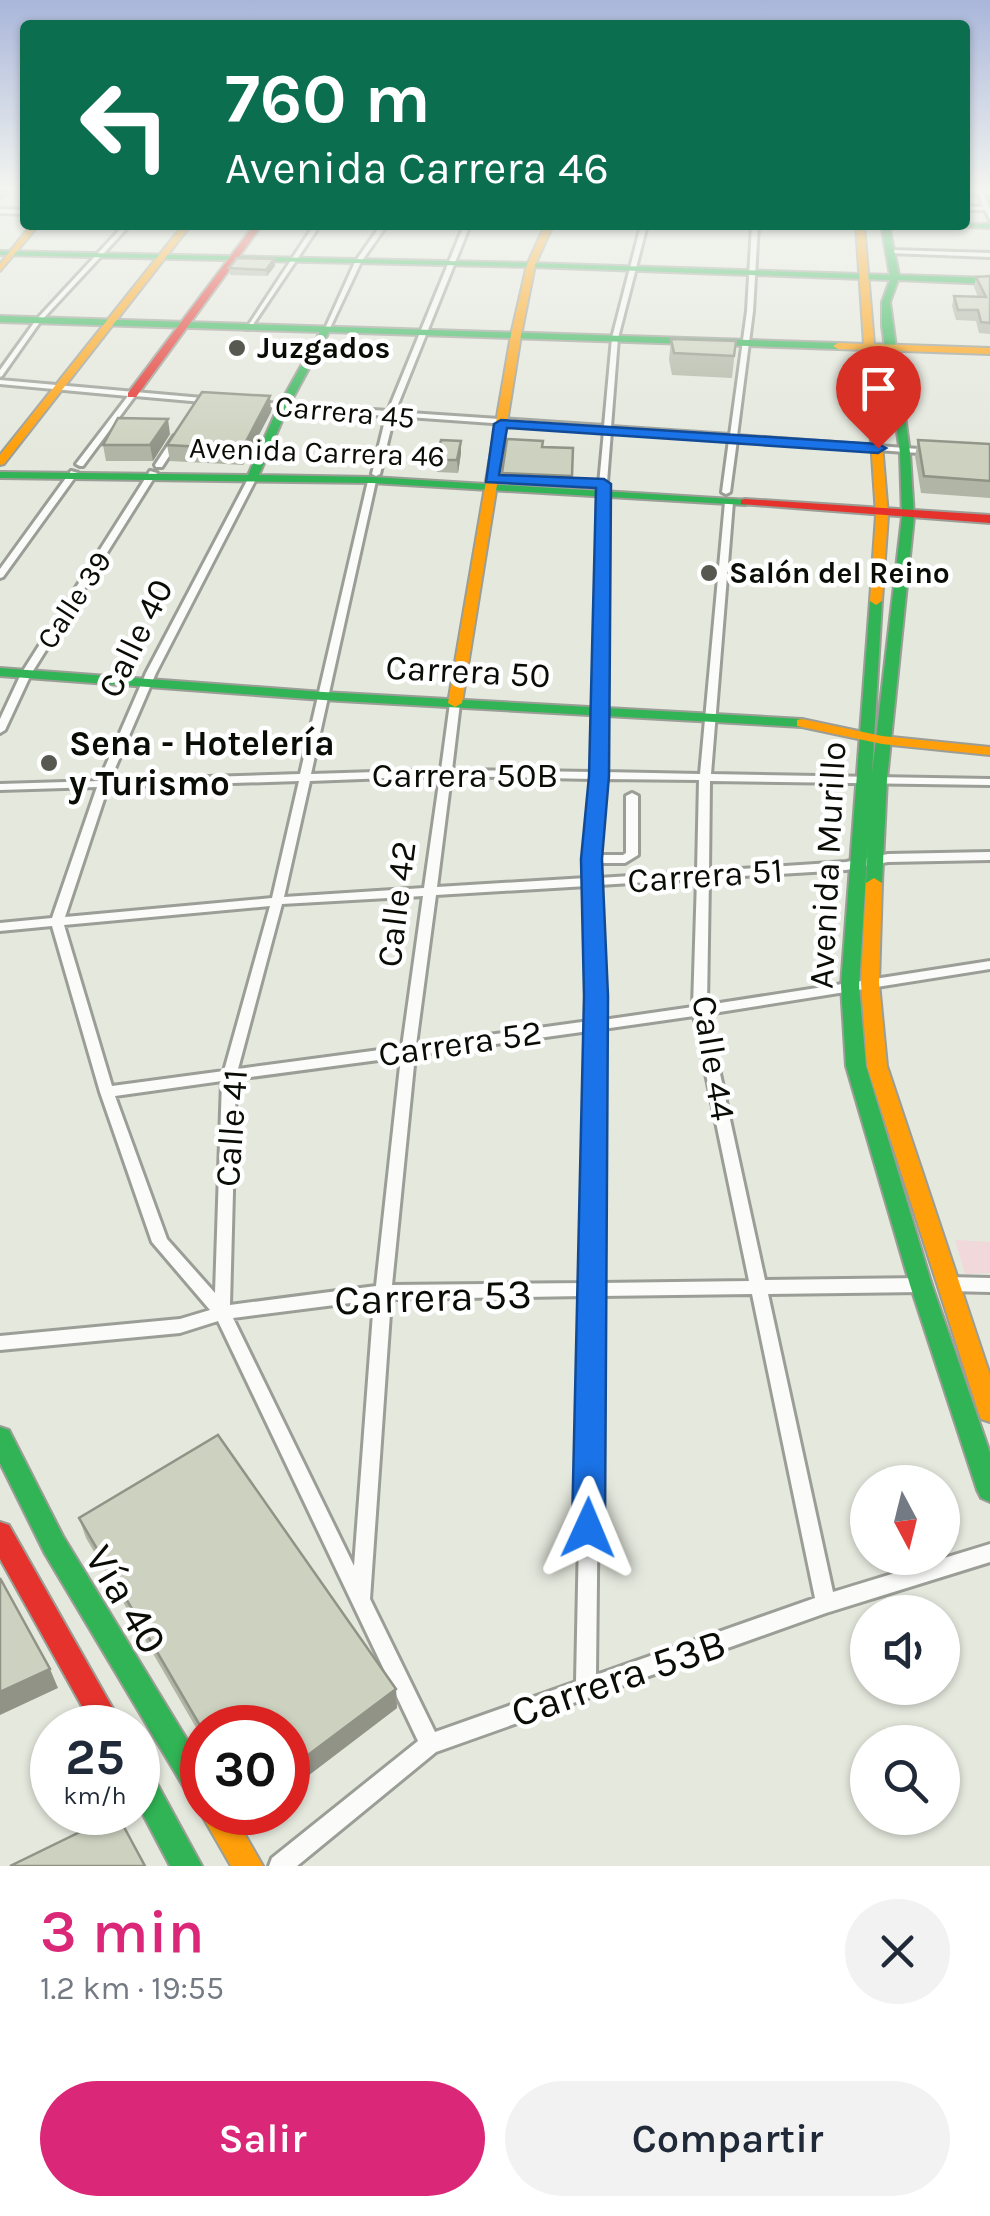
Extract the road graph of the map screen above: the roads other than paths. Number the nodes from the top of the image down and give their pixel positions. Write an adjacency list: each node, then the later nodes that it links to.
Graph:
1 (79, 275): 15 (street)
2 (144, 275): 16 (main road)
3 (217, 275): 17 (main road)
4 (283, 275): 18 (street)
5 (352, 275): 19 (street, Calle 40)
6 (446, 275): 20 (street, Calle 41)
7 (530, 275): 21 (main road, Calle 42)
8 (628, 275): 22 (street)
9 (751, 275): 23 (street, Calle 44)
10 (840, 275): 11 (main road)
11 (866, 276): 12 (main road); 24 (main road, Avenida Murillo)
12 (896, 277): 13 (main road); 25 (main road, Avenida Murillo)
13 (990, 281)
14 (0, 319): 15 (main road)
15 (38, 321): 16 (main road); 27 (street)
16 (106, 323): 17 (main road); 28 (main road)
17 (180, 326): 18 (main road); 29 (main road)
18 (248, 328): 19 (main road)
19 (326, 330): 20 (main road); 33 (main road, Calle 40)
20 (422, 333): 21 (main road); 35 (street, Calle 41)
21 (516, 335): 22 (main road); 36 (main road, Calle 42)
22 (615, 338): 23 (main road); 38 (street)
23 (747, 343): 24 (main road); 39 (street, Calle 44)
24 (867, 346): 25 (main road); 40 (main road, Avenida Murillo)
25 (889, 347): 26 (main road); 41 (main road, Avenida Murillo)
26 (990, 351)
27 (0, 379): 28 (street)
28 (56, 388): 29 (street); 43 (main road)
29 (132, 395): 30 (street); 44 (street)
30 (201, 400): 31 (street); 34 (street)
31 (218, 402)
32 (250, 404): 33 (street, Carrera 45)
33 (283, 406): 35 (street, Carrera 45); 46 (main road, Calle 40)
34 (191, 416)
35 (390, 416): 36 (street, Carrera 45); 48 (street, Calle 41)
36 (501, 424): 38 (street, Carrera 45); 49 (main road, Calle 42)
37 (180, 432): 45 (street, Calle 39)
38 (607, 432): 39 (street, Carrera 45); 50 (street)
39 (731, 440): 40 (street, Carrera 45); 51 (street, Calle 44)
40 (878, 448): 41 (street, Carrera 45); 53 (main road, Avenida Murillo)
41 (904, 450): 42 (street, Carrera 45); 52 (main road, Avenida Murillo)
42 (951, 453)
43 (0, 464): 44 (main road, Avenida Carrera 46)
44 (77, 469): 45 (main road, Avenida Carrera 46); 47 (main road, Avenida Carrera 46); 56 (street)
45 (156, 469): 46 (main road, Avenida Carrera 46); 58 (street, Calle 39)
46 (256, 472): 48 (main road, Avenida Carrera 46); 60 (street, Calle 40)
47 (0, 474)
48 (374, 478): 49 (main road, Avenida Carrera 46); 61 (street, Calle 41)
49 (490, 483): 50 (main road, Avenida Carrera 46); 62 (main road, Calle 42)
50 (603, 488): 51 (main road, Avenida Carrera 46); 63 (street)
51 (728, 497): 53 (main road, Avenida Carrera 46); 64 (street, Calle 44)
52 (908, 504): 53 (main road, Avenida Carrera 46); 54 (main road, Avenida Carrera 46); 55 (main road, Avenida Carrera 46); 66 (main road, Avenida Murillo)
53 (882, 507): 66 (main road, Avenida Murillo)
54 (990, 510)
55 (990, 519)
56 (0, 575)
57 (0, 664): 58 (main road, Carrera 50)
58 (29, 670): 59 (main road, Carrera 50); 60 (main road, Carrera 50); 65 (street, Calle 39)
59 (0, 672)
60 (149, 679): 61 (main road, Carrera 50); 74 (street, Calle 40)
61 (324, 691): 62 (main road, Carrera 50); 70 (street, Calle 41)
62 (456, 698): 63 (main road, Carrera 50); 69 (street, Calle 42)
63 (601, 704): 64 (main road, Carrera 50); 71 (street)
64 (709, 713): 66 (main road, Carrera 50); 72 (street, Calle 44)
65 (0, 730)
66 (875, 734): 67 (main road, Carrera 50); 68 (main road, Carrera 50); 73 (main road, Avenida Murillo)
67 (990, 743)
68 (990, 751)
69 (444, 773): 70 (street, Carrera 50B); 71 (street, Carrera 50B); 83 (street, Calle 42)
70 (306, 776): 74 (street, Carrera 50B); 84 (street, Calle 41)
71 (599, 776): 72 (street, Carrera 50B); 79 (street)
72 (705, 776): 73 (street, Carrera 50B); 81 (street, Calle 44)
73 (870, 779): 75 (street, Carrera 50B); 80 (main road, Avenida Murillo)
74 (104, 782): 76 (street, Carrera 50B); 85 (street, Calle 40)
75 (990, 782)
76 (0, 787)
77 (632, 796): 79 (street)
78 (990, 856): 80 (street, Carrera 51)
79 (592, 859): 82 (street)
80 (866, 862): 81 (street, Carrera 51); 88 (main road, Avenida Murillo); 89 (main road, Avenida Murillo)
81 (706, 874): 82 (street, Carrera 51); 90 (street, Calle 44)
82 (592, 882): 83 (street, Carrera 51); 91 (street)
83 (432, 892): 84 (street, Carrera 51); 92 (street, Calle 42)
84 (277, 901): 85 (street, Carrera 51); 93 (street, Calle 41)
85 (56, 922): 86 (street, Carrera 51); 94 (street)
86 (0, 926)
87 (990, 965): 88 (street, Carrera 52)
88 (870, 984): 89 (street, Carrera 52); 95 (main road, Avenida Murillo)
89 (850, 986): 90 (street, Carrera 52); 96 (main road, Avenida Murillo)
90 (700, 1011): 91 (street, Carrera 52); 98 (street, Calle 44)
91 (596, 1025): 92 (street, Carrera 52); 99 (street)
92 (408, 1049): 93 (street, Carrera 52); 100 (street, Calle 42)
93 (230, 1077): 94 (street, Carrera 52); 101 (street, Calle 41)
94 (107, 1092): 101 (street)
95 (946, 1284): 96 (street, Carrera 53); 97 (street, Carrera 53); 103 (main road, Avenida Murillo)
96 (921, 1285): 98 (street, Carrera 53); 105 (main road, Avenida Murillo)
97 (990, 1285)
98 (760, 1288): 99 (street, Carrera 53); 109 (street, Calle 44)
99 (592, 1290): 100 (street, Carrera 53); 110 (street)
100 (384, 1292): 101 (street, Carrera 53); 108 (street, Calle 42)
101 (222, 1312): 102 (street, Carrera 53); 108 (street, Calle 41)
102 (0, 1343)
103 (990, 1410)
104 (0, 1438): 113 (main road, Vía 40)
105 (990, 1490)
106 (0, 1534): 111 (main road, Vía 40)
107 (990, 1553): 109 (street, Carrera 53B)
108 (361, 1600): 112 (street, Calle 41)
109 (826, 1604): 110 (street, Carrera 53B)
110 (586, 1687): 112 (street, Carrera 53B)
111 (97, 1705)
112 (430, 1744): 118 (street, Carrera 53B)
113 (180, 1754)
114 (160, 1817): 116 (main road)
115 (230, 1835): 117 (main road)
116 (187, 1866)
117 (248, 1866)
118 (280, 1866)

